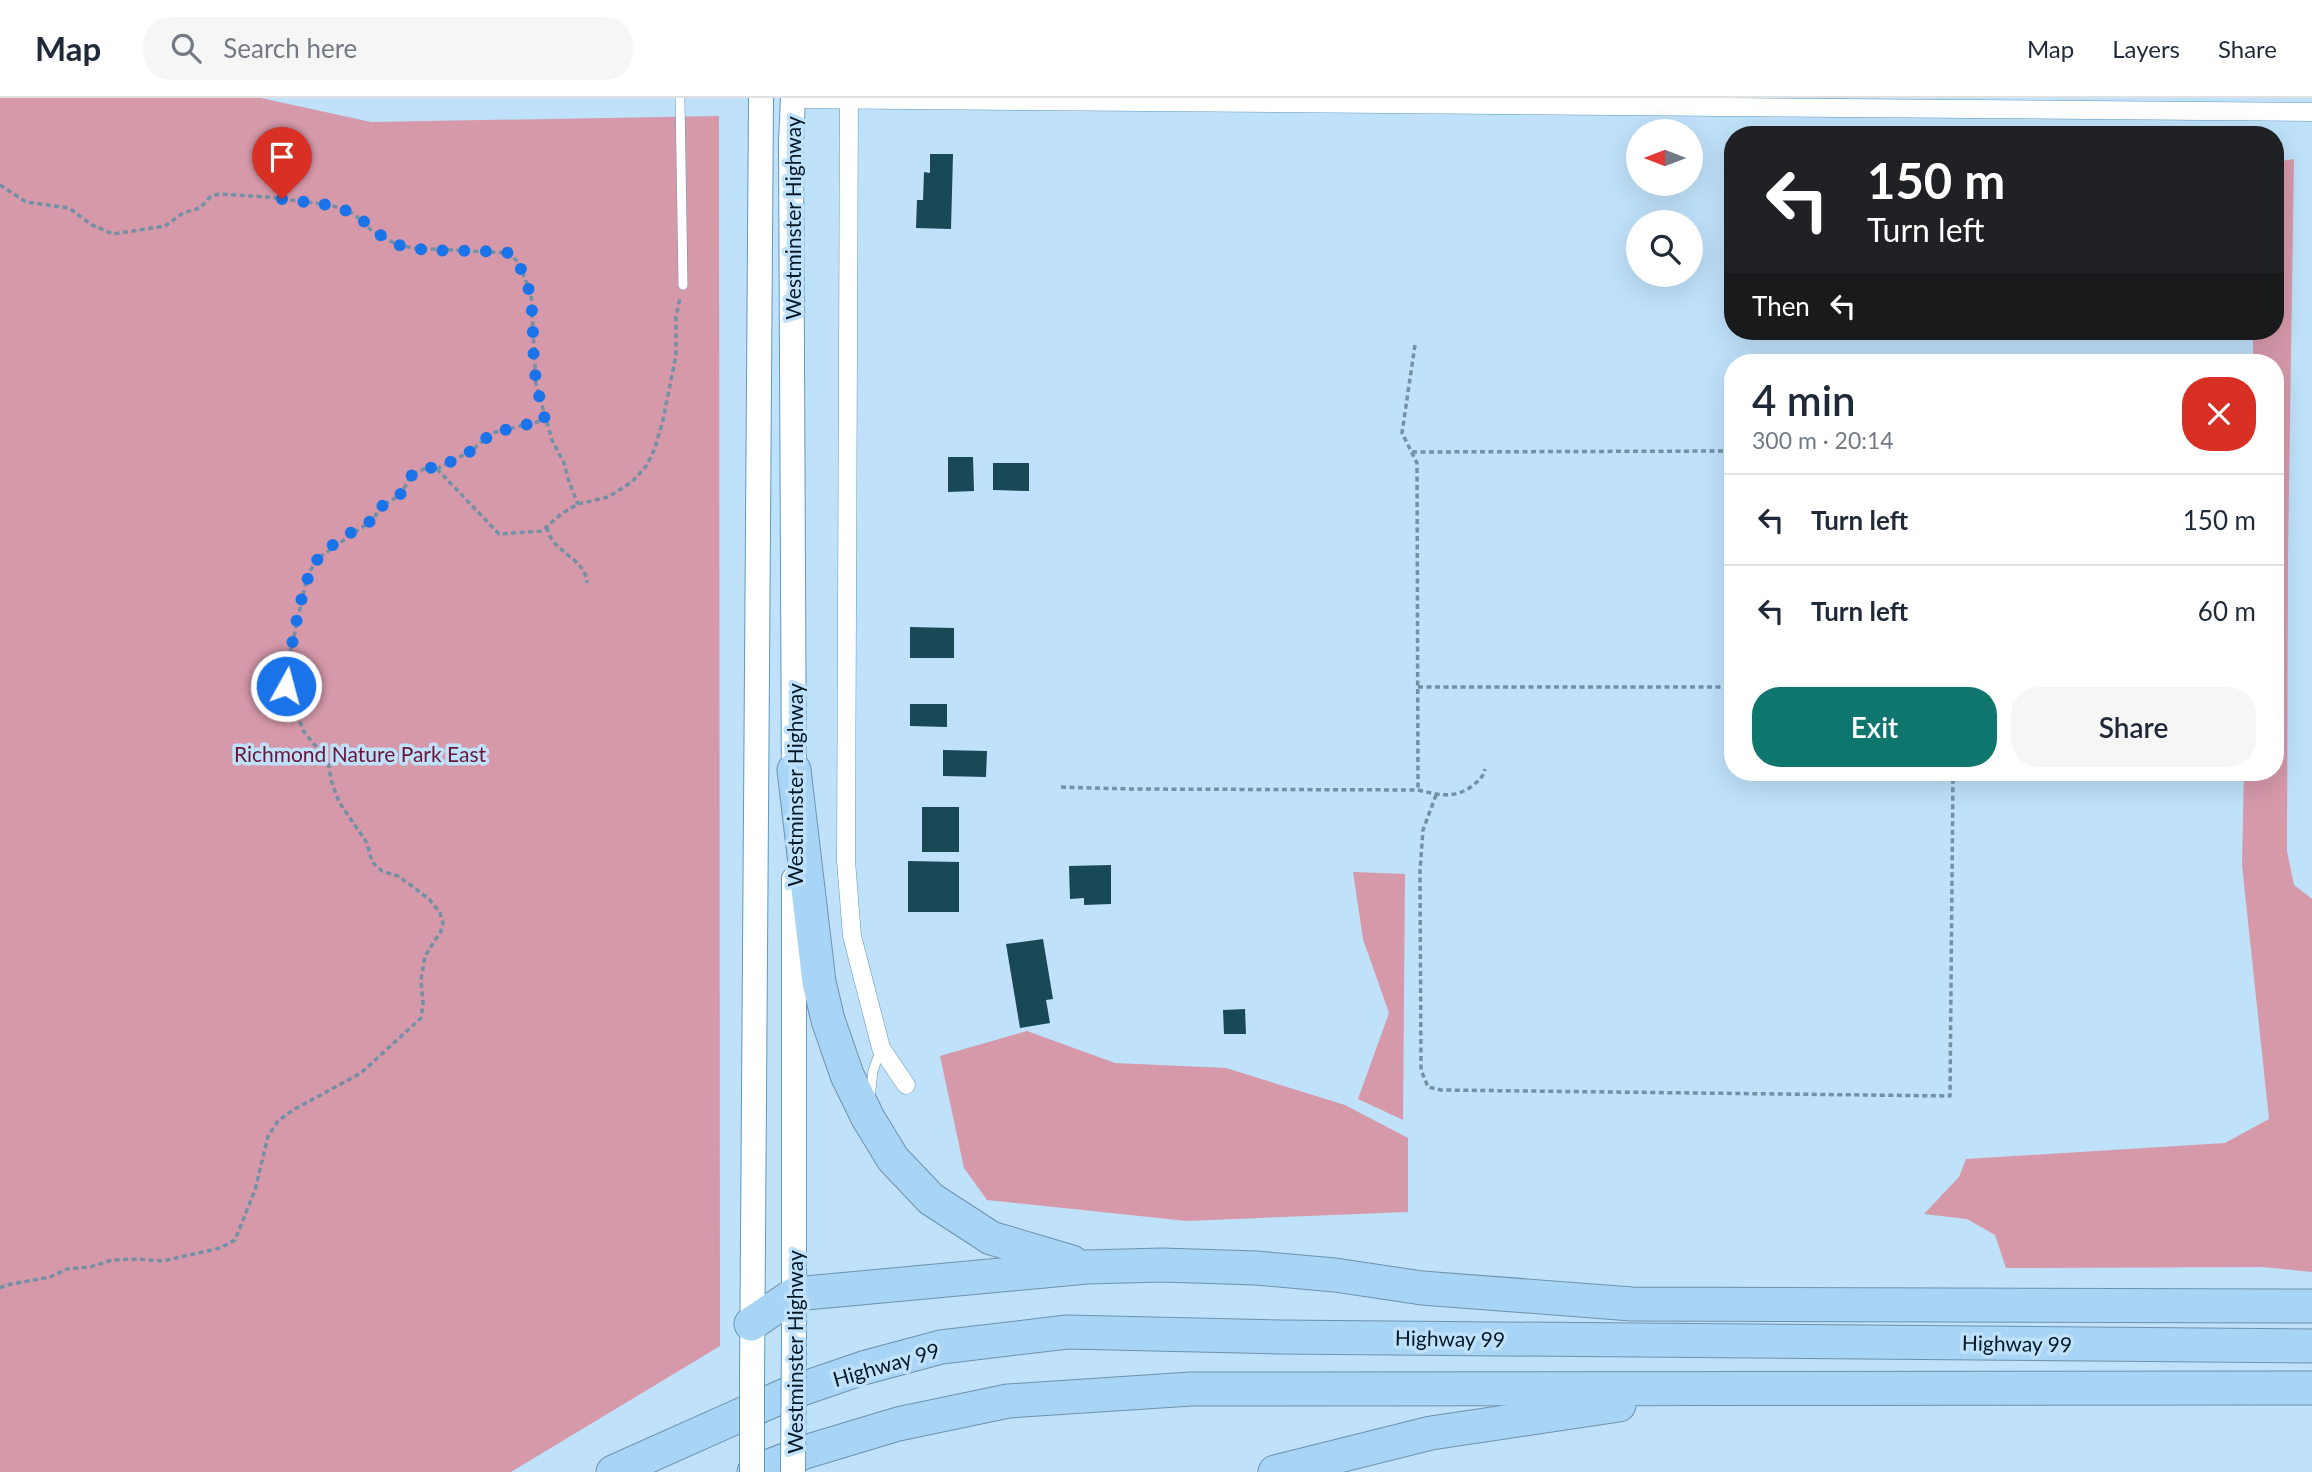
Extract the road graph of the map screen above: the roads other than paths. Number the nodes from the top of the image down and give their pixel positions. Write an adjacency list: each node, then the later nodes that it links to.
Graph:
1 (680, 98): 6 (lane)
2 (761, 98): 14 (main road, Westminster Highway)
3 (793, 99): 4 (street); 7 (main road, Westminster Highway)
4 (849, 99): 5 (street); 8 (street)
5 (2312, 111)
6 (683, 285)
7 (794, 771): 10 (highway); 12 (main road, Westminster Highway)
8 (881, 1048): 9 (street); 10 (lane)
9 (906, 1085)
10 (868, 1118): 11 (highway)
11 (1087, 1267): 12 (highway); 13 (highway)
12 (795, 1294): 14 (highway); 20 (main road, Westminster Highway, bridge)
13 (2312, 1306)
14 (751, 1339): 19 (main road, Westminster Highway, bridge)
15 (2312, 1346): 18 (highway, Highway 99)
16 (1684, 1388): 17 (highway); 19 (highway); 21 (highway)
17 (2312, 1388)
18 (613, 1472)
19 (753, 1472)
20 (793, 1472)
21 (1275, 1472)

